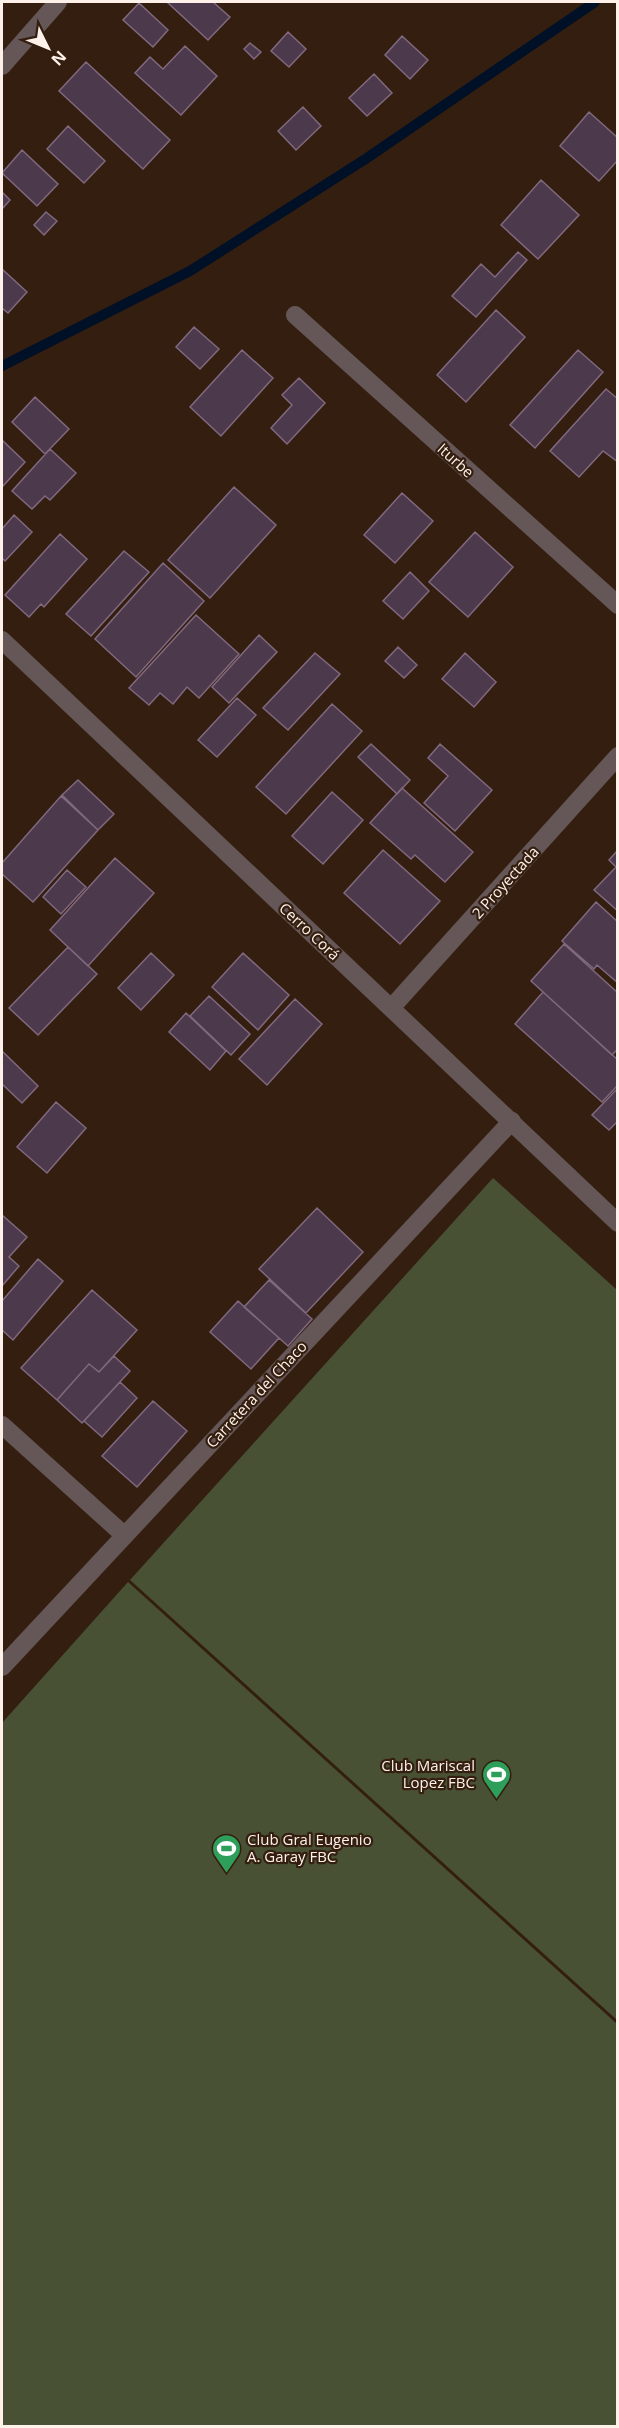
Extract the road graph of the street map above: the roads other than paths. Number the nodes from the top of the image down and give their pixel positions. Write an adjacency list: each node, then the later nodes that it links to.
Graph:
1 (58, 2): 2 (street)
2 (2, 66)
3 (296, 315): 4 (street, Iturbe)
4 (618, 605)
5 (2, 640): 7 (street, Cerro Corá)
6 (618, 756): 7 (street, 2 Proyectada)
7 (392, 1007): 8 (street, Cerro Corá)
8 (512, 1120): 9 (street, Cerro Corá); 11 (street, Carretera del Chaco)
9 (618, 1223)
10 (2, 1425): 11 (street)
11 (124, 1535): 12 (street, Carretera del Chaco)
12 (2, 1667)

